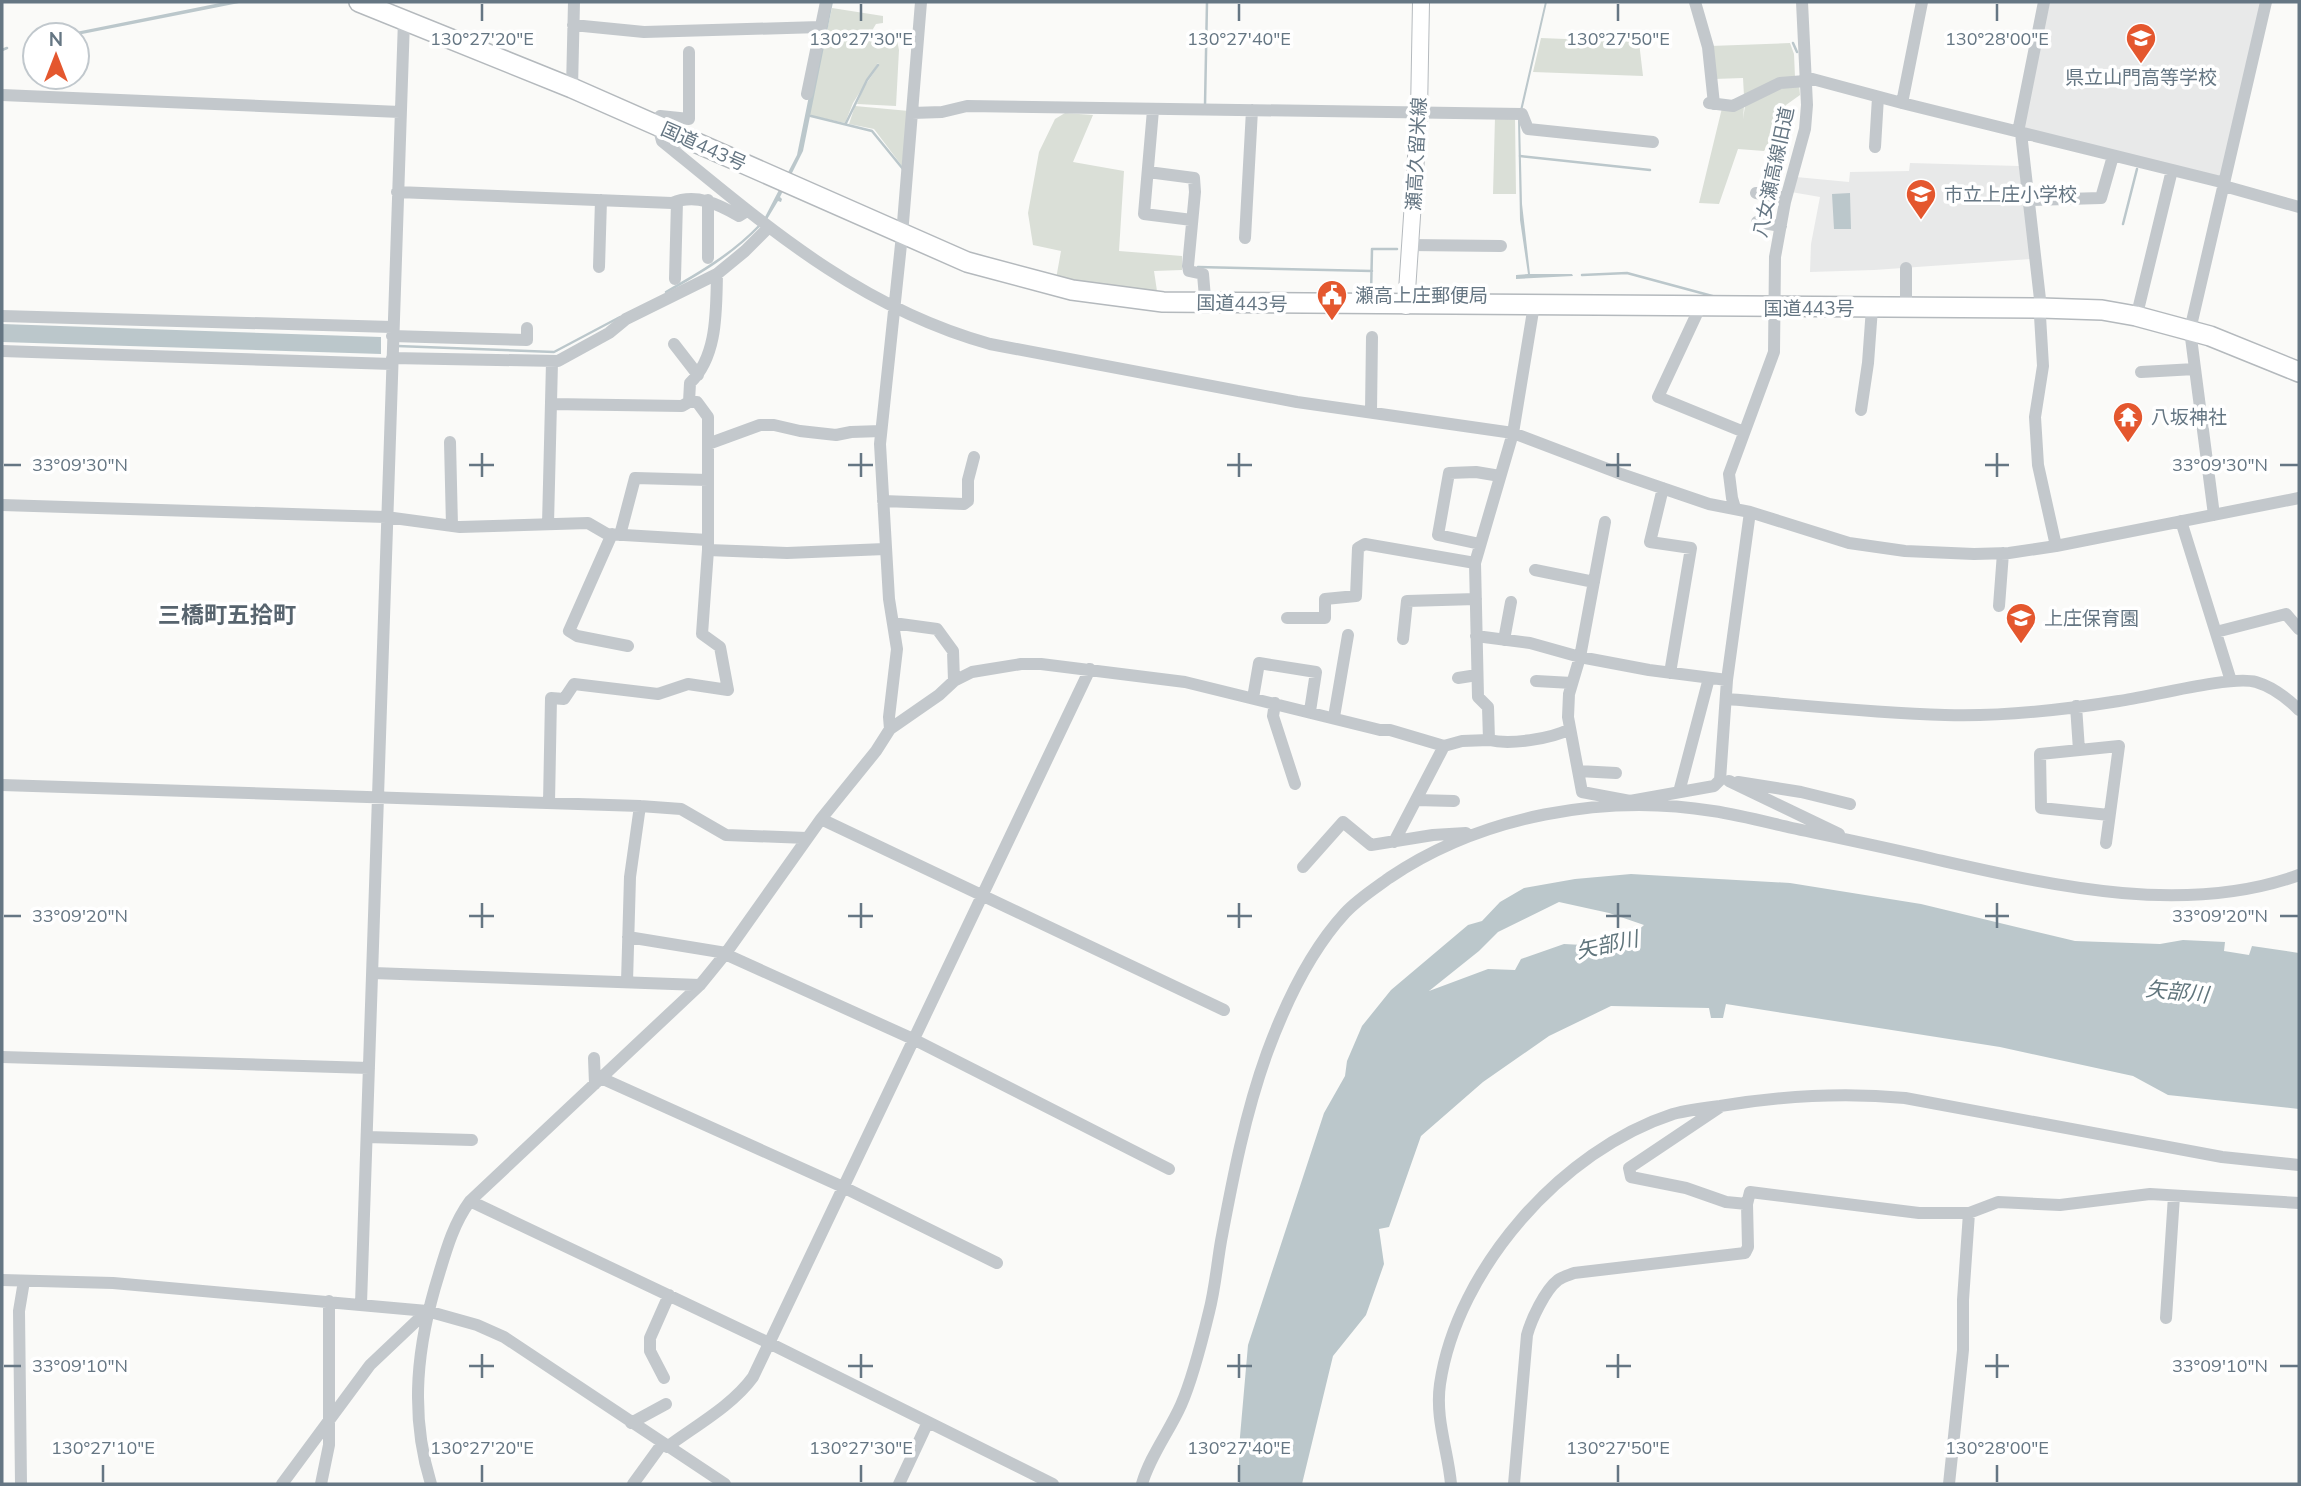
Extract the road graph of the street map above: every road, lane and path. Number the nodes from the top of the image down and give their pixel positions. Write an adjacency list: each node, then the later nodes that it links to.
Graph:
1 (359, 2): 11 (highway, 国道443号)
2 (574, 2): 12 (street)
3 (825, 2): 13 (street)
4 (921, 2): 25 (street)
5 (1421, 2): 24 (main road, 瀬高久留米線)
6 (1695, 2): 15 (street)
7 (1802, 2): 15 (street, 八女瀬高線旧道)
8 (1922, 2): 20 (street)
9 (2044, 2): 27 (street)
10 (2266, 2): 33 (street)
11 (404, 20): 16 (highway, 国道443号); 23 (street)
12 (573, 25): 13 (street); 16 (street)
13 (820, 27): 17 (street)
14 (689, 52): 26 (street)
15 (1805, 79): 19 (street); 36 (street, 八女瀬高線旧道)
16 (572, 88): 26 (highway, 国道443号)
17 (807, 94)
18 (2, 95): 23 (street)
19 (1878, 97): 20 (street); 29 (street)
20 (1902, 103): 27 (street)
21 (1153, 110): 22 (street); 25 (street); 32 (street)
22 (1252, 110): 24 (street); 48 (street)
23 (400, 112): 34 (street)
24 (1419, 112): 28 (street); 49 (main road, 瀬高久留米線)
25 (912, 113): 47 (street)
26 (658, 125): 42 (street); 47 (highway, 国道443号)
27 (2020, 133): 30 (street); 39 (street)
28 (1653, 142)
29 (1875, 147)
30 (2113, 156): 31 (street); 39 (street)
31 (2172, 170): 33 (street); 64 (street)
32 (1147, 172): 43 (street); 43 (street)
33 (2224, 185): 41 (street); 68 (street)
34 (397, 192): 37 (street); 69 (street)
35 (1756, 193): 36 (street)
36 (1786, 198): 45 (street, 八女瀬高線旧道)
37 (601, 200): 40 (street); 52 (street)
38 (708, 200): 40 (street); 42 (street); 51 (street)
39 (2029, 200): 65 (street)
40 (677, 201): 55 (street)
41 (2299, 206)
42 (747, 211): 46 (street)
43 (1192, 220): 56 (street)
44 (1757, 222): 45 (street)
45 (1781, 226): 61 (street, 八女瀬高線旧道)
46 (769, 227): 54 (street); 58 (street)
47 (902, 235): 58 (street); 59 (highway, 国道443号)
48 (1245, 238)
49 (1410, 245): 50 (street); 59 (main road, 瀬高久留米線)
50 (1501, 246)
51 (708, 258)
52 (599, 267)
53 (1906, 268): 63 (street)
54 (717, 274): 74 (street); 78 (street)
55 (675, 279)
56 (1205, 298)
57 (1534, 305): 59 (highway, 国道443号); 60 (highway, 国道443号); 85 (street)
58 (894, 306): 82 (street); 83 (street)
59 (1406, 306)
60 (1700, 307): 61 (highway, 国道443号); 84 (street)
61 (1775, 308): 62 (highway, 国道443号); 84 (street, 八女瀬高線旧道)
62 (1872, 308): 63 (highway, 国道443号); 81 (street)
63 (1906, 308): 65 (highway, 国道443号)
64 (2138, 310)
65 (2041, 312): 68 (highway, 国道443号); 106 (street)
66 (2, 316): 69 (street)
67 (527, 328): 69 (street)
68 (2190, 330): 75 (street); 77 (highway, 国道443号)
69 (392, 332): 73 (street)
70 (1372, 337): 82 (street)
71 (674, 344): 78 (street)
72 (2, 351): 73 (street)
73 (392, 361): 74 (street); 98 (street)
74 (552, 362): 80 (street)
75 (2195, 369): 76 (street); 97 (street)
76 (2141, 372)
77 (2299, 372)
78 (698, 375): 79 (street)
79 (690, 402): 80 (street); 87 (street)
80 (551, 404): 101 (street)
81 (1861, 410)
82 (1371, 411): 85 (street)
83 (881, 431): 87 (street); 93 (street)
84 (1744, 432): 95 (street, 八女瀬高線旧道)
85 (1513, 433): 89 (street); 91 (street)
86 (450, 442): 102 (street)
87 (708, 443): 90 (street)
88 (974, 457): 93 (street)
89 (1500, 476): 104 (street); 104 (street)
90 (708, 480): 103 (street); 105 (street)
91 (1663, 488): 95 (street); 126 (street)
92 (2299, 498): 97 (street)
93 (883, 501): 107 (street)
94 (2, 505): 98 (street)
95 (1735, 508): 96 (street)
96 (1750, 512): 108 (street); 130 (street)
97 (2214, 515): 99 (street)
98 (386, 517): 102 (street); 153 (street)
99 (2181, 521): 106 (street); 118 (street)
100 (1605, 522): 111 (street)
101 (548, 524): 102 (street); 103 (street)
102 (452, 526)
103 (616, 534): 105 (street); 123 (street)
104 (1480, 544): 109 (street)
105 (708, 545): 107 (street); 156 (street)
106 (2056, 546): 108 (street)
107 (886, 549): 116 (street)
108 (2003, 553): 114 (street)
109 (1475, 563): 112 (street); 115 (street)
110 (1535, 569): 111 (street)
111 (1594, 583): 124 (street)
112 (1476, 599): 120 (street); 121 (street)
113 (1511, 602): 122 (street)
114 (1999, 606)
115 (1287, 618)
116 (892, 623): 131 (street); 142 (street)
117 (2299, 629): 118 (street)
118 (2216, 632): 133 (street)
119 (1348, 635): 141 (street)
120 (1476, 636): 122 (street); 127 (street)
121 (1403, 639)
122 (1504, 640): 124 (street)
123 (628, 646)
124 (1580, 657): 126 (street); 134 (street)
125 (1090, 669): 131 (street); 135 (street); 169 (street)
126 (1670, 673): 129 (street)
127 (1477, 676): 128 (street); 144 (street)
128 (1458, 678)
129 (1709, 678): 130 (street); 152 (street)
130 (1727, 680): 136 (street)
131 (954, 681): 142 (street)
132 (1536, 681): 134 (street)
133 (2231, 681): 138 (street); 139 (street)
134 (1572, 682): 143 (street)
135 (1254, 698): 137 (street); 140 (street)
136 (1727, 699): 138 (street); 149 (street)
137 (1275, 703): 140 (street); 150 (street)
138 (2076, 706): 146 (street)
139 (2298, 706)
140 (1310, 711): 141 (street)
141 (1334, 717): 145 (street)
142 (890, 729): 161 (street)
143 (1570, 729): 144 (street); 147 (street)
144 (1489, 740): 145 (street)
145 (1444, 746): 154 (street)
146 (2079, 750): 160 (street); 160 (street)
147 (1578, 771): 148 (street); 157 (street)
148 (1616, 773)
149 (1724, 780): 152 (street); 158 (street); 164 (street)
150 (1295, 784)
151 (2, 785): 153 (street)
152 (1679, 793): 157 (street)
153 (377, 797): 156 (street); 172 (street)
154 (1416, 800): 155 (street); 165 (street)
155 (1454, 802)
156 (549, 803): 159 (street)
157 (1630, 803): 162 (street); 164 (street)
158 (1850, 804)
159 (640, 806): 163 (street); 170 (street)
160 (2109, 815): 166 (street)
161 (821, 819): 163 (street); 169 (street)
162 (1476, 832): 165 (street); 215 (street)
163 (807, 838): 171 (street)
164 (1852, 841): 168 (street)
165 (1394, 842): 167 (street)
166 (2106, 843)
167 (1303, 867)
168 (2299, 874)
169 (983, 894): 175 (street); 176 (street)
170 (628, 937): 171 (street); 173 (street)
171 (726, 954): 174 (street); 176 (street)
172 (373, 973): 173 (street); 179 (street)
173 (627, 982): 174 (street)
174 (700, 985): 180 (street)
175 (1224, 1010)
176 (913, 1038): 185 (street); 186 (street)
177 (2, 1057): 179 (street)
178 (594, 1058): 180 (street)
179 (369, 1068): 182 (street)
180 (598, 1081): 186 (street); 188 (street)
181 (1723, 1105): 184 (street); 190 (street); 216 (street)
182 (367, 1137): 183 (street); 197 (street)
183 (472, 1140)
184 (2299, 1165)
185 (1169, 1169)
186 (842, 1187): 192 (street); 200 (street)
187 (2175, 1196): 189 (street); 191 (street); 199 (street)
188 (470, 1200): 195 (street); 198 (street)
189 (2299, 1203)
190 (1747, 1204): 191 (street); 217 (street)
191 (1969, 1213): 218 (street)
192 (997, 1263)
193 (2, 1280): 194 (street)
194 (24, 1281): 196 (street); 207 (street)
195 (669, 1295): 200 (street); 201 (street)
196 (329, 1301): 197 (street); 203 (street)
197 (361, 1304): 198 (street)
198 (428, 1311): 203 (street); 205 (street); 210 (street)
199 (2166, 1318)
200 (769, 1343): 204 (street); 206 (street)
201 (664, 1378)
202 (666, 1404): 205 (street)
203 (329, 1421): 208 (street); 209 (street)
204 (928, 1422): 213 (street); 214 (street)
205 (631, 1423): 206 (street)
206 (664, 1445): 211 (street); 212 (street)
207 (21, 1484)
208 (282, 1484)
209 (321, 1484)
210 (431, 1484)
211 (633, 1484)
212 (725, 1484)
213 (899, 1484)
214 (1053, 1484)
215 (1142, 1484)
216 (1451, 1484)
217 (1514, 1484)
218 (1949, 1484)

